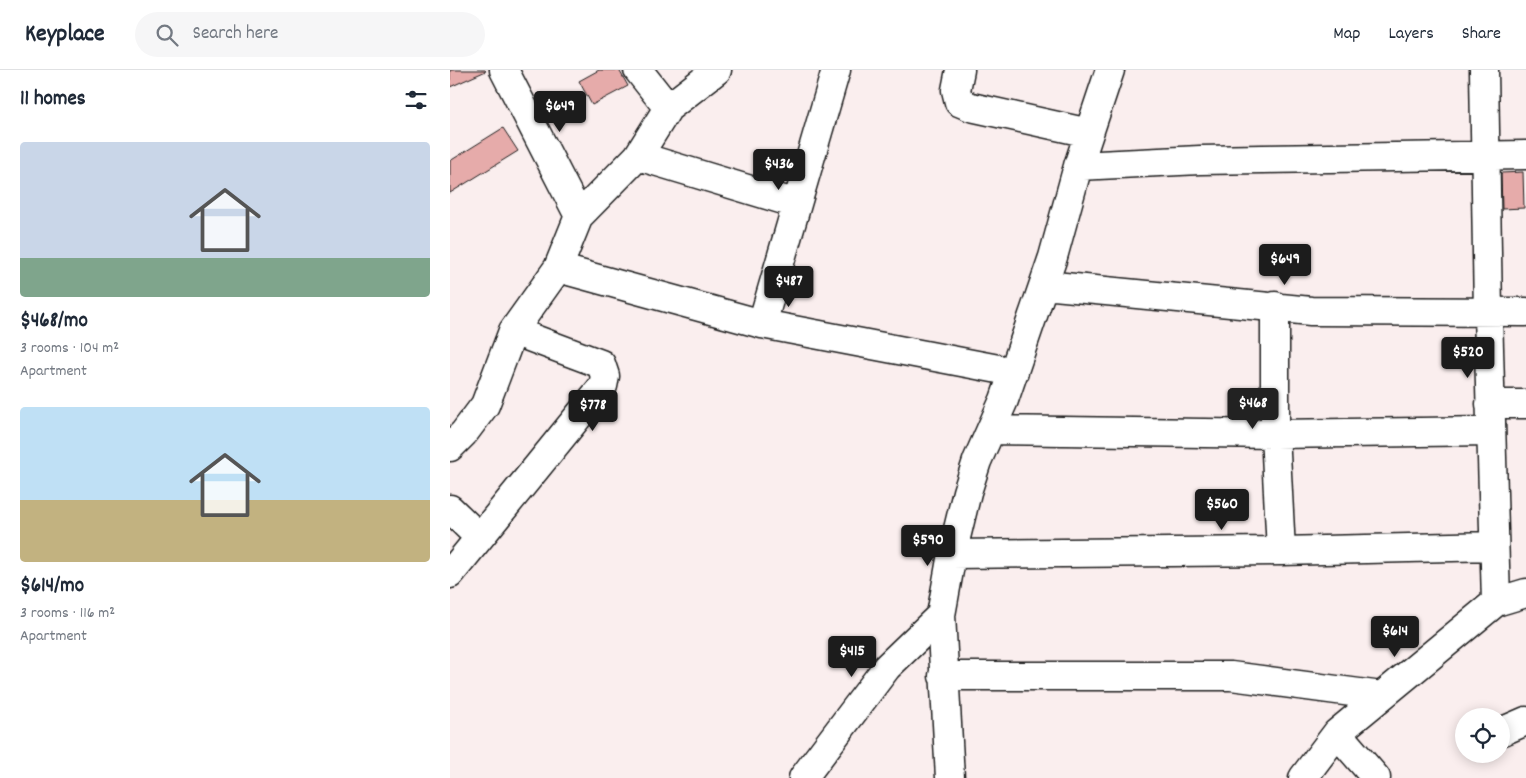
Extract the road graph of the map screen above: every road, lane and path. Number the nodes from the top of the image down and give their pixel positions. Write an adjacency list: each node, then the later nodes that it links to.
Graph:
1 (504, 70): 15 (street)
2 (638, 70): 8 (street)
3 (716, 70): 8 (street)
4 (836, 70): 14 (street)
5 (960, 70): 9 (street)
6 (1110, 70): 9 (street)
7 (1484, 70): 10 (street)
8 (668, 108): 12 (street)
9 (1089, 133): 13 (street)
10 (1486, 155): 11 (street); 13 (street); 19 (street)
11 (1526, 155)
12 (638, 156): 14 (street); 15 (street)
13 (1078, 166): 17 (street)
14 (797, 204): 21 (street)
15 (579, 216): 16 (street)
16 (558, 268): 21 (street); 22 (street)
17 (1044, 285): 18 (street); 23 (street)
18 (1275, 306): 19 (street); 28 (street)
19 (1488, 312): 20 (street); 24 (street)
20 (1526, 312)
21 (762, 324): 23 (street)
22 (513, 331): 29 (street); 31 (street)
23 (1014, 372): 26 (street)
24 (1490, 404): 25 (street); 27 (street)
25 (1526, 404)
26 (991, 430): 28 (street); 34 (street)
27 (1491, 431): 28 (street); 32 (street)
28 (1275, 434): 33 (street)
29 (450, 446)
30 (450, 508): 31 (street)
31 (479, 537): 35 (street)
32 (1494, 546): 33 (street); 37 (street)
33 (1281, 552): 34 (street)
34 (952, 554): 38 (street)
35 (450, 574)
36 (1526, 593): 37 (street)
37 (1496, 602): 40 (street)
38 (941, 614): 39 (street); 42 (street)
39 (944, 676): 40 (street); 43 (street)
40 (1382, 696): 41 (street)
41 (1337, 733): 44 (street); 45 (street)
42 (803, 778)
43 (950, 778)
44 (1303, 778)
45 (1376, 778)

